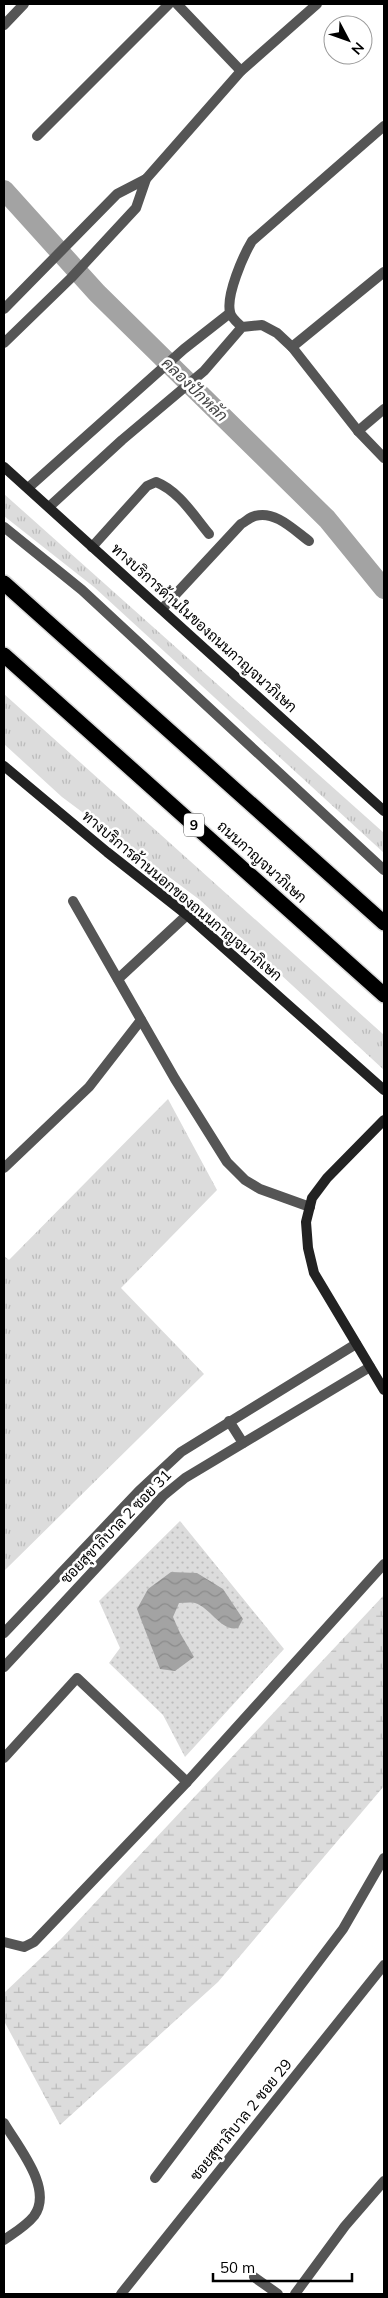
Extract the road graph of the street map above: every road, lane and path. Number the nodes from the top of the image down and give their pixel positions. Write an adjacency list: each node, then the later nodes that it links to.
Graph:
1 (24, 4): 5 (street)
2 (169, 4): 8 (street)
3 (177, 4): 6 (street)
4 (317, 4): 6 (street)
5 (4, 25)
6 (241, 71): 9 (street)
7 (384, 126): 12 (street)
8 (37, 136)
9 (146, 179): 11 (street); 14 (street)
10 (384, 272): 15 (street)
11 (4, 309)
12 (230, 313): 13 (street); 20 (street)
13 (242, 327): 15 (street); 21 (street)
14 (4, 344)
15 (292, 347): 17 (street)
16 (384, 409): 17 (street)
17 (358, 431): 18 (street)
18 (384, 458)
19 (4, 467): 20 (main road, ทางบริการด้านในของถนนกาญจนาภิเษก)
20 (28, 488): 21 (main road, ทางบริการด้านในของถนนกาญจนาภิเษก)
21 (49, 507): 25 (main road, ทางบริการด้านในของถนนกาญจนาภิเษก)
22 (4, 528): 31 (street)
23 (209, 534): 25 (street)
24 (309, 541): 27 (street)
25 (92, 547): 27 (main road, ทางบริการด้านในของถนนกาญจนาภิเษก)
26 (4, 583): 34 (highway)
27 (162, 609): 30 (main road, ทางบริการด้านในของถนนกาญจนาภิเษก)
28 (4, 655): 36 (highway, ถนนกาญจนาภิเษก / 9)
29 (5, 769): 33 (main road, ทางบริการด้านนอกของถนนกาญจนาภิเษก)
30 (384, 810)
31 (384, 870)
32 (73, 901): 35 (street)
33 (187, 916): 35 (street); 38 (main road, ทางบริการด้านนอกของถนนกาญจนาภิเษก)
34 (384, 923)
35 (118, 979): 37 (street)
36 (384, 995)
37 (141, 1020): 40 (street); 41 (street)
38 (384, 1090)
39 (384, 1120): 41 (main road)
40 (4, 1168)
41 (310, 1207): 42 (main road)
42 (356, 1344): 43 (main road); 45 (street, ซอยสุขาภิบาล 2 ซอย 31)
43 (370, 1367): 44 (main road); 46 (street, ซอยสุขาภิบาล 2 ซอย 31)
44 (384, 1390)
45 (229, 1421): 46 (street); 48 (street, ซอยสุขาภิบาล 2 ซอย 31)
46 (243, 1444): 49 (street, ซอยสุขาภิบาล 2 ซอย 31)
47 (384, 1564): 51 (street)
48 (4, 1633)
49 (4, 1667)
50 (4, 1758): 51 (street)
51 (188, 1782): 53 (street)
52 (384, 1858): 56 (street)
53 (4, 1942)
54 (384, 1965): 60 (street, ซอยสุขาภิบาล 2 ซอย 29)
55 (4, 2124): 58 (street)
56 (155, 2178)
57 (384, 2182): 62 (street)
58 (4, 2240)
59 (254, 2277): 61 (street)
60 (121, 2294)
61 (278, 2294)
62 (295, 2294)

